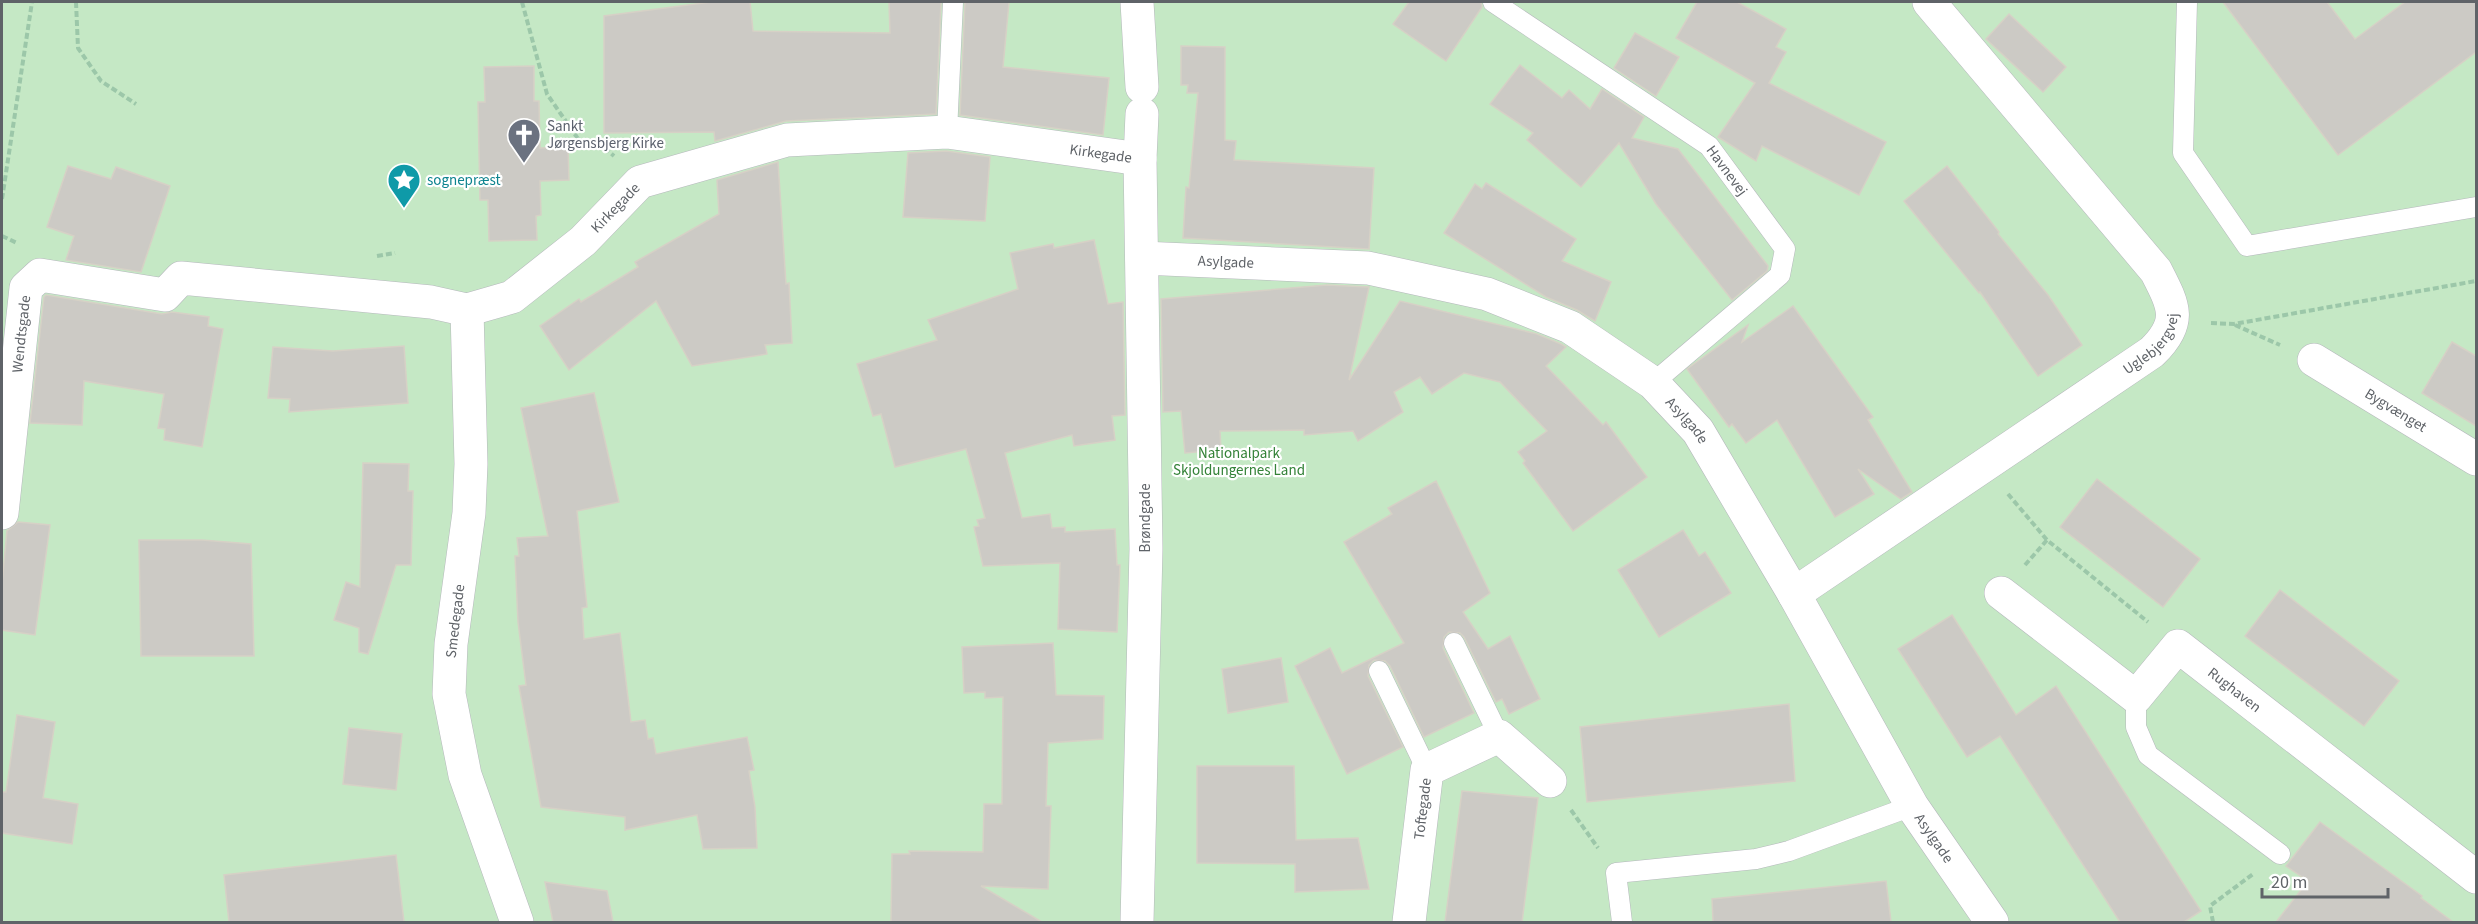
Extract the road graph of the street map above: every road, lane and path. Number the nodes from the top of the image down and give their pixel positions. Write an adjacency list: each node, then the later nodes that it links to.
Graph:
1 (32, 2): 13 (path)
2 (76, 2): 9 (path)
3 (522, 2): 12 (path)
4 (953, 2): 10 (lane)
5 (1137, 2): 11 (street, Brøndgade)
6 (1492, 2): 22 (lane, Havnevej)
7 (1929, 2): 19 (street, Uglebjergvej)
8 (2187, 2): 14 (lane)
9 (136, 104)
10 (947, 132): 11 (street, Kirkegade); 12 (street, Kirkegade)
11 (1140, 159): 15 (street, Brøndgade)
12 (640, 182): 18 (street, Kirkegade)
13 (2, 199)
14 (2476, 207)
15 (1142, 258): 22 (street, Asylgade); 41 (street, Brøndgade)
16 (181, 278): 18 (street, Kirkegade); 25 (street, Wendtsgade)
17 (2476, 281): 20 (path)
18 (467, 310): 40 (street, Smedegade)
19 (2174, 322): 20 (path); 24 (street, Uglebjergvej)
20 (2234, 324): 21 (path)
21 (2314, 360): 23 (street, Bygvænget)
22 (1653, 382): 28 (street, Asylgade)
23 (2476, 459)
24 (1984, 465): 26 (path); 28 (street, Uglebjergvej)
25 (2, 513)
26 (2047, 540): 27 (path); 30 (path)
27 (2001, 593): 32 (street)
28 (1794, 594): 36 (street, Asylgade)
29 (1454, 643): 33 (lane)
30 (2178, 646): 32 (street); 39 (street, Rughaven)
31 (1379, 671): 34 (lane)
32 (2136, 697): 37 (lane)
33 (1499, 736): 34 (street, Toftegade); 35 (street)
34 (1427, 770): 42 (street, Toftegade)
35 (1550, 781): 38 (path)
36 (1912, 806): 38 (lane); 44 (street, Asylgade)
37 (2280, 854): 45 (path)
38 (1616, 873): 43 (lane)
39 (2476, 877)
40 (518, 922)
41 (1137, 922)
42 (1409, 922)
43 (1622, 922)
44 (1992, 922)
45 (2213, 922)

